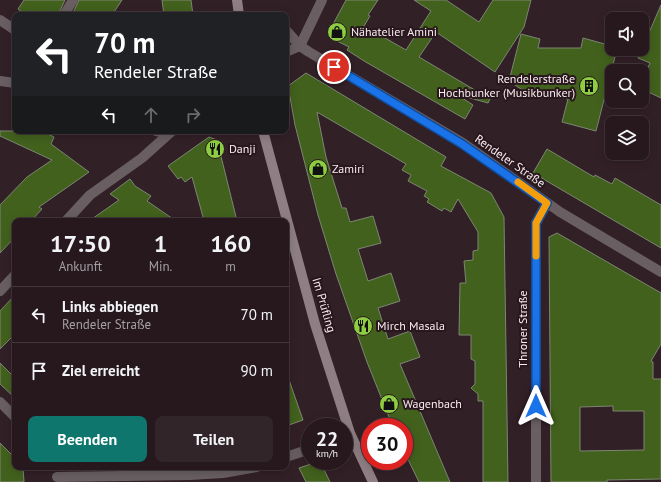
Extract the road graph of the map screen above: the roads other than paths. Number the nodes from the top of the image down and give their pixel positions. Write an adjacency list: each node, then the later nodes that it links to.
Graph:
1 (74, 0): 4 (street)
2 (237, 0): 5 (main road)
3 (322, 0): 9 (street)
4 (66, 12)
5 (239, 12)
6 (0, 20): 7 (street)
7 (12, 28)
8 (289, 33): 9 (street, Rendeler Straße)
9 (300, 46): 10 (street); 15 (street, Rendeler Straße)
10 (289, 51)
11 (0, 81): 12 (street)
12 (12, 83)
13 (168, 134): 16 (street)
14 (264, 134): 17 (main road, Im Prüfling)
15 (547, 203): 19 (street, Rendeler Straße); 32 (street, Throner Straße)
16 (69, 218)
17 (286, 218)
18 (289, 228): 24 (main road, Im Prüfling)
19 (661, 272)
20 (12, 278): 21 (street)
21 (0, 291)
22 (0, 402): 23 (street)
23 (12, 414)
24 (342, 418)
25 (353, 445): 31 (main road, Im Prüfling)
26 (301, 452): 27 (street)
27 (289, 456)
28 (55, 470): 30 (street)
29 (240, 470): 30 (street)
30 (57, 480)
31 (373, 482)
32 (536, 482)

